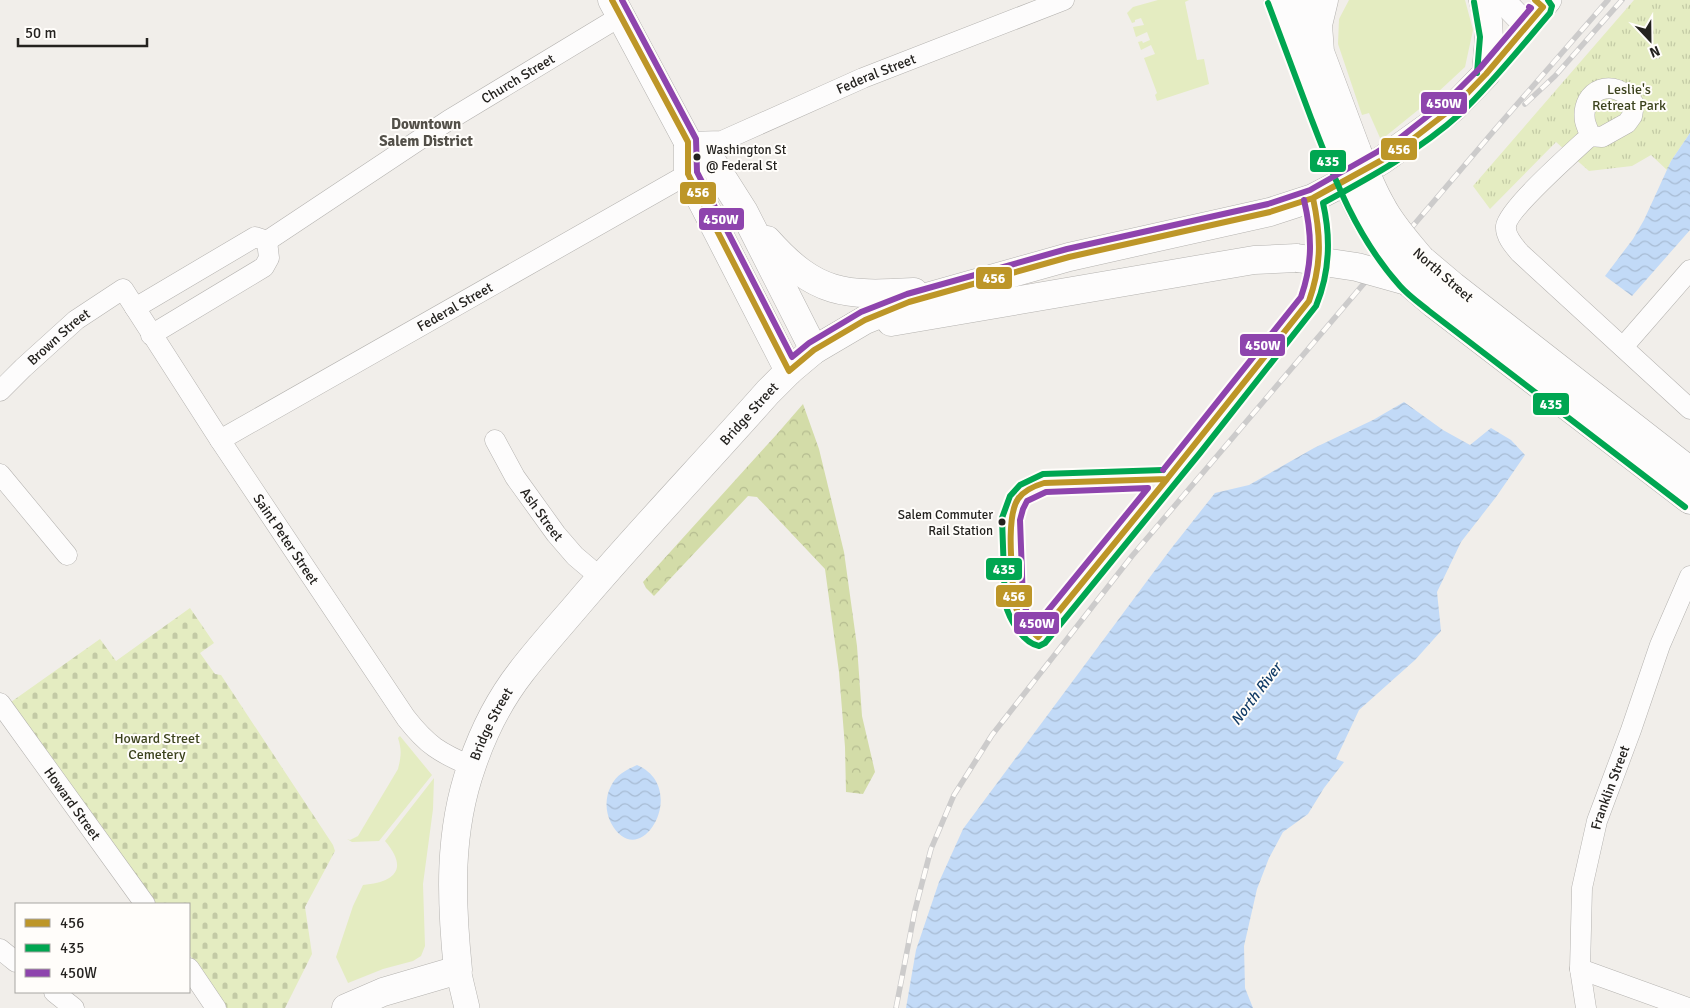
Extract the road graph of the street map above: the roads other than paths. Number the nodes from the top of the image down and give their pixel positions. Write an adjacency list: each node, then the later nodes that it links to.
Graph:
1 (1064, 0): 12 (street, Federal Street)
2 (1276, 0): 13 (main road, North Street)
3 (1302, 0): 9 (main road, North Street)
4 (1324, 0): 9 (highway)
5 (1483, 0): 10 (highway)
6 (1502, 0): 8 (main road)
7 (617, 8): 12 (highway); 16 (street, Church Street)
8 (1538, 8): 10 (main road, Bridge Street)
9 (1320, 52): 13 (highway, North Street)
10 (1486, 74): 19 (highway, Bridge Street)
11 (1590, 136): 24 (street)
12 (688, 142): 14 (highway); 15 (highway)
13 (1347, 156): 17 (highway, North Street, bridge)
14 (688, 174): 26 (highway); 29 (street, Federal Street)
15 (744, 212): 19 (highway); 25 (highway)
16 (267, 241): 21 (street, Church Street); 23 (street)
17 (1414, 270): 22 (highway, bridge); 31 (highway, North Street); 33 (highway, North Street)
18 (1690, 270): 24 (street)
19 (965, 286): 22 (highway, Bridge Street)
20 (123, 289): 21 (street, Saint Peter Street); 27 (street, Brown Street)
21 (135, 308): 23 (street, Saint Peter Street)
22 (848, 330): 25 (highway, Bridge Street)
23 (151, 335): 29 (street, Saint Peter Street)
24 (1623, 348): 28 (street)
25 (814, 350): 26 (highway, Bridge Street)
26 (789, 371): 36 (highway, Bridge Street)
27 (0, 391)
28 (1690, 409)
29 (220, 440): 38 (street, Saint Peter Street)
30 (495, 440): 36 (street, Ash Street)
31 (1690, 471)
32 (0, 474): 34 (street)
33 (1690, 500)
34 (67, 555)
35 (1690, 576): 43 (street, Franklin Street)
36 (601, 578): 38 (highway, Bridge Street)
37 (0, 703): 39 (street, Howard Street)
38 (471, 766): 44 (highway, Bridge Street)
39 (144, 903)
40 (0, 949): 41 (street)
41 (15, 961)
42 (190, 969): 47 (street)
43 (1580, 969): 50 (street, Franklin Street); 51 (street)
44 (458, 970): 48 (highway); 49 (main road)
45 (55, 993): 46 (street)
46 (74, 1008)
47 (216, 1008)
48 (346, 1008)
49 (467, 1008)
50 (1586, 1008)
51 (1688, 1008)

